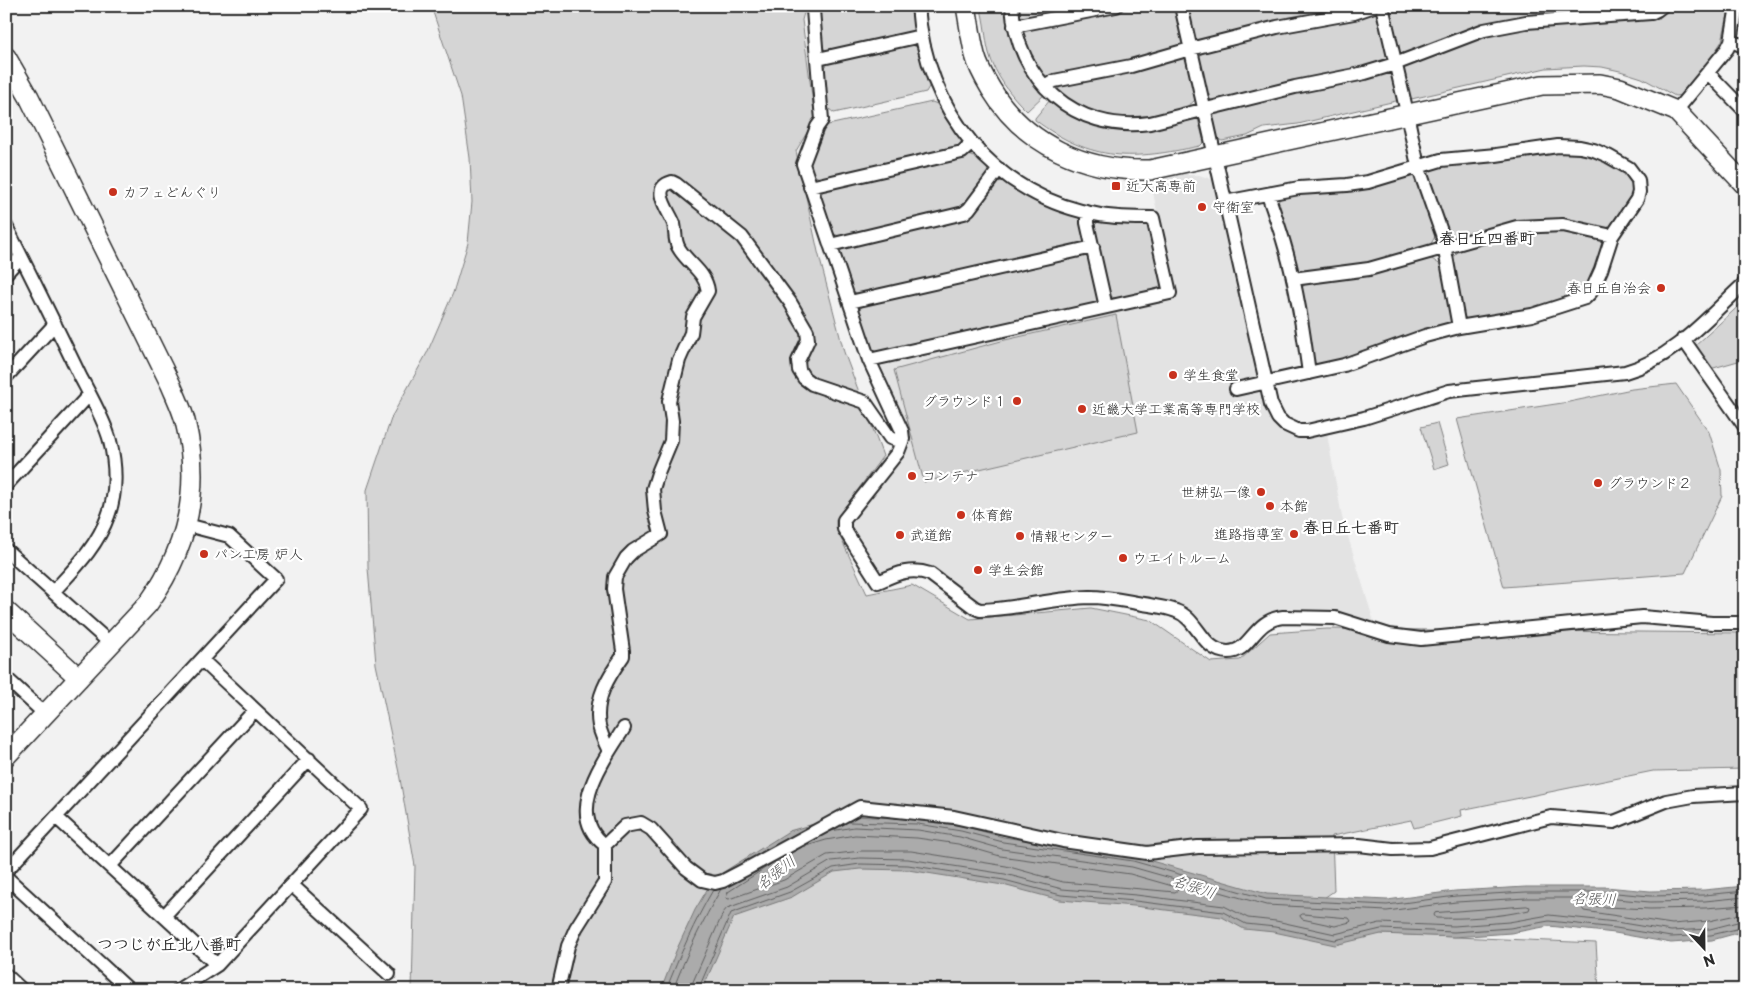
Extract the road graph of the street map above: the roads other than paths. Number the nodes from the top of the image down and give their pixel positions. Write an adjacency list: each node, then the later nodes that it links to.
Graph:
1 (814, 6): 18 (street)
2 (918, 6): 13 (street)
3 (966, 6): 27 (street)
4 (1012, 6): 12 (street)
5 (1116, 6): 12 (street)
6 (1181, 6): 16 (street)
7 (1374, 6): 16 (street)
8 (1382, 6): 19 (street)
9 (1662, 6): 11 (street)
10 (1737, 6): 14 (street)
11 (1608, 11): 19 (street)
12 (1014, 26): 21 (street)
13 (921, 36): 18 (street); 26 (street)
14 (1731, 41): 15 (street); 20 (street)
15 (1745, 44)
16 (1190, 49): 21 (street); 22 (street)
17 (6, 57): 58 (street)
18 (818, 59): 31 (street)
19 (1395, 64): 22 (street); 23 (street)
20 (1708, 73): 24 (street); 25 (street)
21 (1045, 87): 22 (street)
22 (1204, 108): 27 (street)
23 (1406, 109): 25 (street); 27 (street); 28 (street)
24 (1745, 111)
25 (1676, 112): 30 (street)
26 (972, 143): 29 (street); 31 (street)
27 (1214, 156): 33 (street)
28 (1418, 166): 32 (street); 36 (street); 39 (street)
29 (999, 169): 34 (street); 37 (street)
30 (1745, 186)
31 (810, 187): 37 (street)
32 (1268, 195): 33 (street); 42 (street)
33 (1225, 202): 52 (street)
34 (1087, 212): 38 (street); 45 (street)
35 (6, 226): 40 (street)
36 (1612, 236): 39 (street); 47 (street)
37 (830, 245): 44 (street)
38 (1093, 247): 44 (street); 45 (street)
39 (1445, 247): 42 (street); 47 (street)
40 (21, 257): 41 (street); 46 (street)
41 (6, 273)
42 (1293, 279): 50 (street)
43 (1745, 283): 48 (street)
44 (850, 302): 49 (street)
45 (1106, 307): 49 (street)
46 (55, 324): 51 (street); 54 (street)
47 (1459, 327): 50 (street)
48 (1684, 339): 52 (street); 55 (street)
49 (868, 360): 56 (street)
50 (1309, 373): 52 (street)
51 (6, 377)
52 (1266, 383): 53 (street)
53 (1236, 389)
54 (89, 395): 57 (street); 60 (street)
55 (1745, 427)
56 (902, 442): 62 (street); 70 (street)
57 (6, 485)
58 (187, 525): 63 (street); 64 (street)
59 (6, 550): 60 (street)
60 (53, 592): 63 (street)
61 (6, 611): 66 (street)
62 (1745, 623)
63 (111, 644): 66 (street)
64 (202, 660): 67 (street); 74 (street)
65 (6, 678): 68 (street)
66 (79, 678): 68 (street)
67 (255, 710): 72 (street); 76 (street)
68 (46, 714): 71 (street)
69 (624, 728): 70 (street)
70 (609, 752): 75 (street)
71 (6, 756)
72 (308, 759): 79 (street); 80 (street)
73 (1745, 793): 75 (street)
74 (56, 817): 76 (street); 77 (street)
75 (605, 845): 87 (street)
76 (110, 866): 80 (street)
77 (6, 871)
78 (6, 876): 85 (street)
79 (292, 884): 81 (street); 82 (street)
80 (164, 916): 81 (street)
81 (217, 965): 86 (street)
82 (389, 974)
83 (6, 975): 84 (street)
84 (22, 990)
85 (129, 990)
86 (178, 990)
87 (558, 990)

